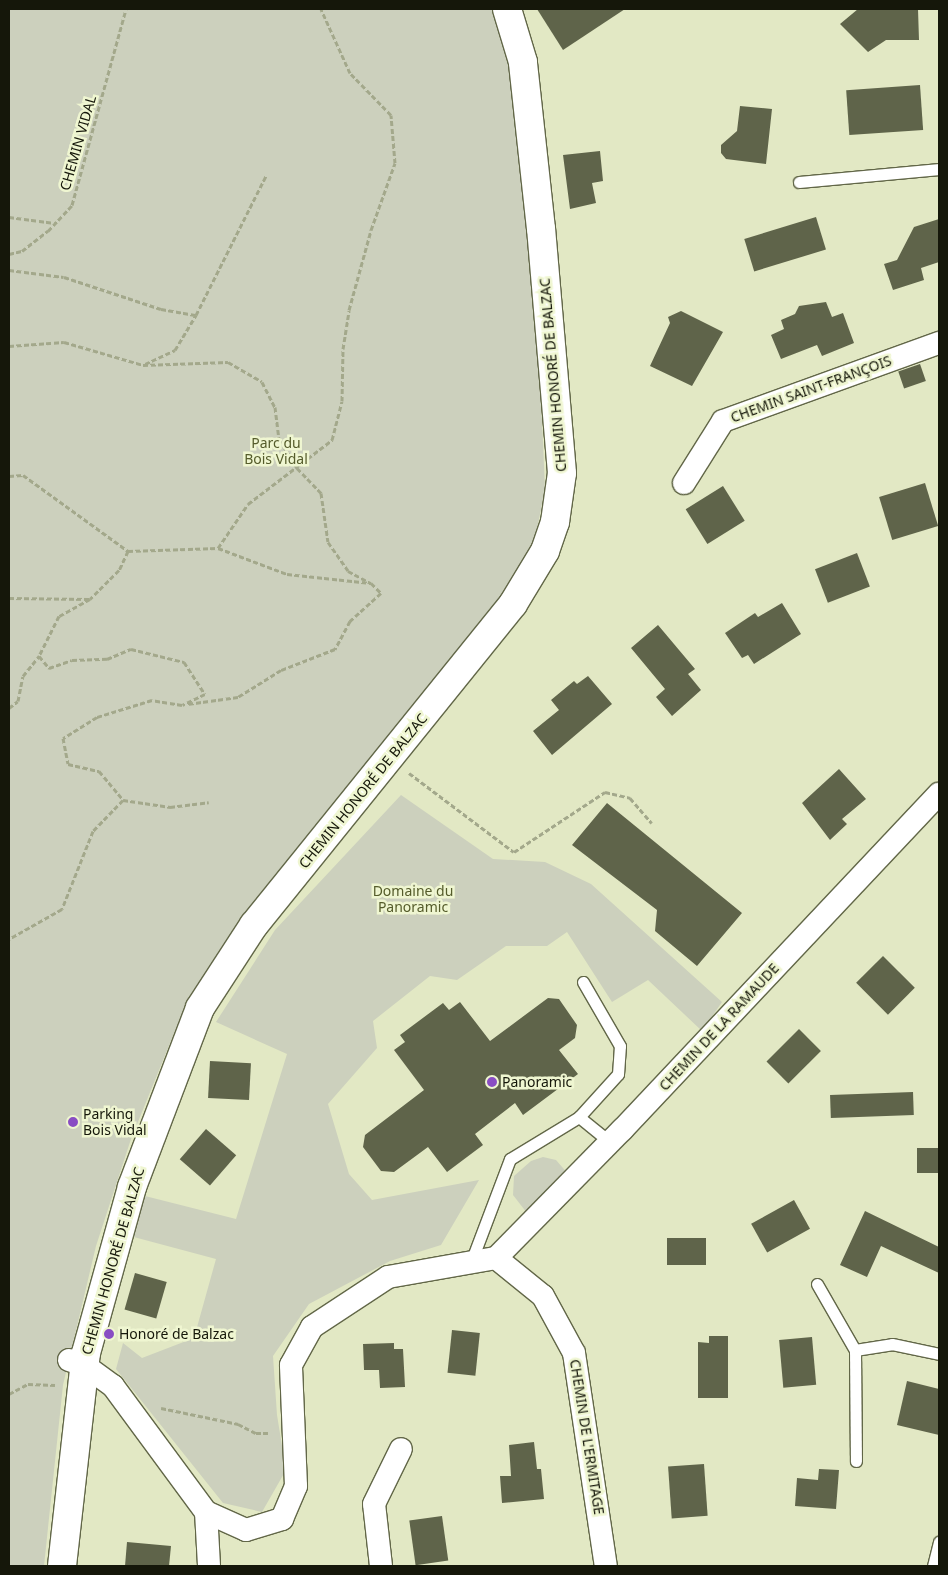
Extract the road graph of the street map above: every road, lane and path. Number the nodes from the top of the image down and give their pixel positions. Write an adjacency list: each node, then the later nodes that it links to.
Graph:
1 (126, 9): 8 (path, CHEMIN VIDAL)
2 (321, 9): 15 (path)
3 (507, 9): 26 (street, CHEMIN HONORÉ DE BALZAC)
4 (939, 169): 6 (lane)
5 (266, 176): 11 (path)
6 (799, 182)
7 (9, 217): 8 (path)
8 (55, 223): 9 (path, CHEMIN VIDAL)
9 (9, 254)
10 (9, 270): 11 (path)
11 (196, 315): 14 (path)
12 (939, 343): 17 (street, CHEMIN SAINT-FRANÇOIS)
13 (9, 346): 14 (path)
14 (143, 365): 15 (path)
15 (297, 468): 18 (path); 20 (path)
16 (9, 476): 19 (path)
17 (684, 483)
18 (218, 548): 19 (path); 20 (path)
19 (128, 551): 22 (path)
20 (371, 583): 24 (path)
21 (9, 598): 22 (path)
22 (90, 600): 23 (path)
23 (39, 656): 24 (path); 25 (path)
24 (182, 705): 28 (path)
25 (9, 708)
26 (389, 758): 30 (path); 40 (street, CHEMIN HONORÉ DE BALZAC)
27 (939, 794): 34 (street, CHEMIN DE LA RAMAUDE)
28 (122, 800): 29 (path); 31 (path)
29 (209, 802)
30 (652, 823)
31 (9, 939)
32 (583, 982): 33 (lane)
33 (579, 1117): 34 (lane); 36 (lane)
34 (610, 1142): 35 (street, CHEMIN DE LA RAMAUDE)
35 (496, 1258): 36 (street); 51 (street, CHEMIN DE L'ERMITAGE)
36 (471, 1262): 43 (street)
37 (817, 1284): 38 (lane)
38 (855, 1350): 39 (lane); 45 (lane)
39 (939, 1354)
40 (75, 1372): 41 (path); 42 (street); 48 (street, CHEMIN HONORÉ DE BALZAC)
41 (9, 1394)
42 (130, 1410): 43 (path); 46 (street)
43 (294, 1427): 46 (street)
44 (401, 1449): 50 (street)
45 (856, 1461)
46 (206, 1512): 49 (street)
47 (939, 1542): 52 (lane)
48 (62, 1566)
49 (210, 1566)
50 (381, 1566)
51 (606, 1566)
52 (933, 1566)

